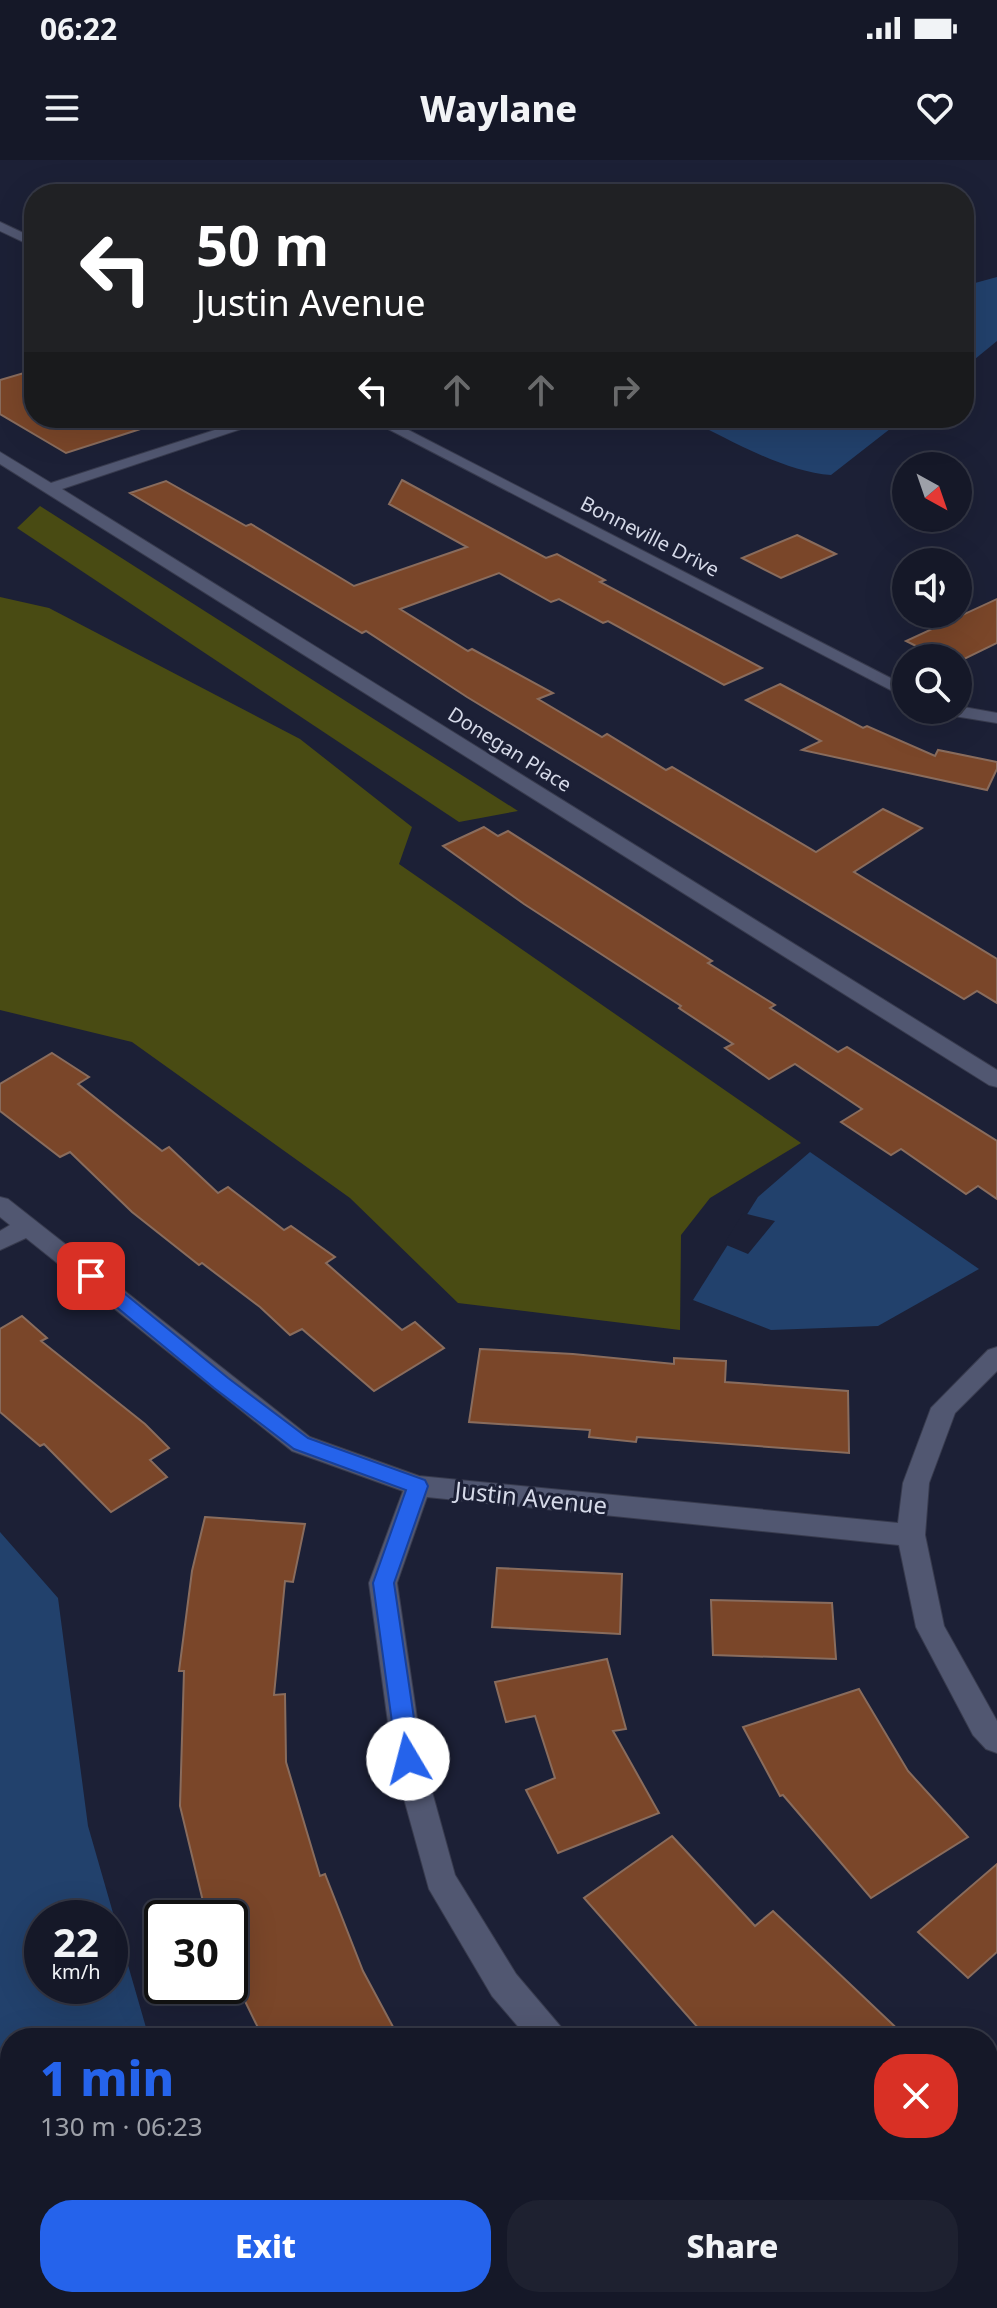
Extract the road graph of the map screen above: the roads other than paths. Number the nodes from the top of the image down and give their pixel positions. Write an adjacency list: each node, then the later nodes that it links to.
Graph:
1 (0, 226): 2 (street)
2 (24, 238)
3 (236, 428): 6 (street)
4 (393, 428): 7 (street, Bonneville Drive)
5 (0, 457): 6 (street, Donegan Place)
6 (50, 488): 10 (street, Donegan Place)
7 (892, 686)
8 (972, 714): 9 (street)
9 (997, 718)
10 (997, 1080)
11 (0, 1205): 12 (street, Justin Avenue)
12 (26, 1227): 13 (street); 15 (street, Justin Avenue)
13 (0, 1242)
14 (997, 1356): 16 (street)
15 (418, 1486): 16 (street, Justin Avenue); 18 (street)
16 (911, 1535): 17 (street)
17 (997, 1740)
18 (541, 2028)

